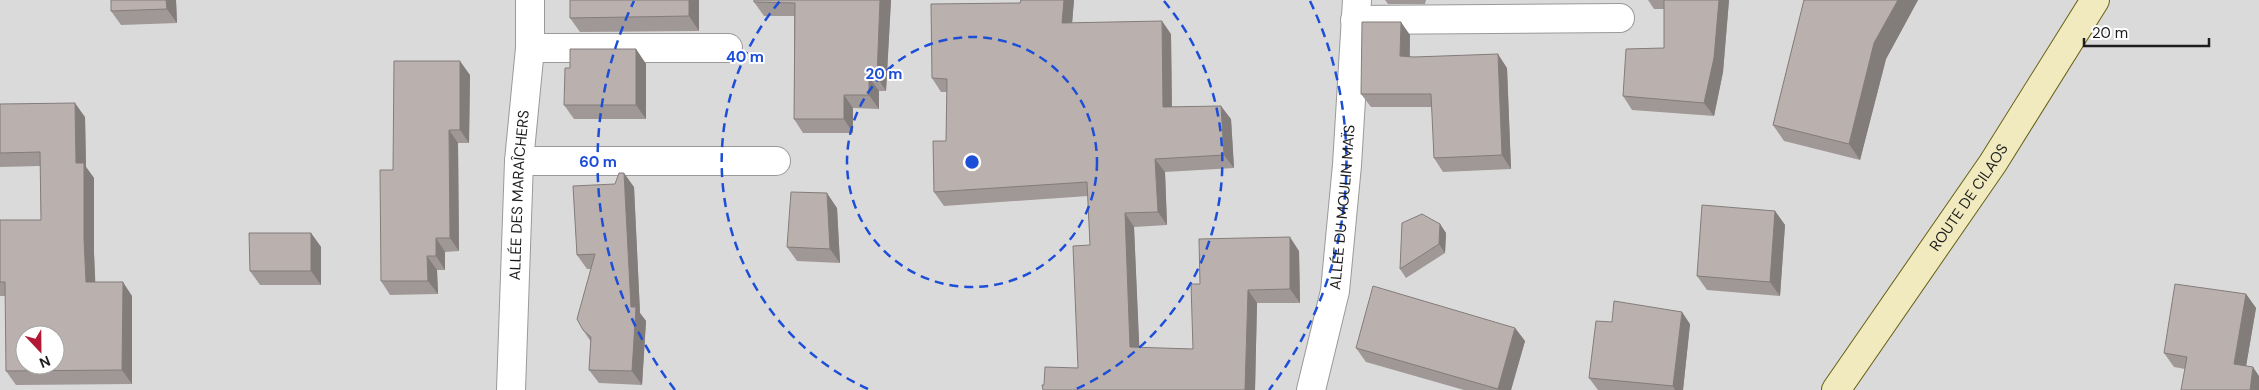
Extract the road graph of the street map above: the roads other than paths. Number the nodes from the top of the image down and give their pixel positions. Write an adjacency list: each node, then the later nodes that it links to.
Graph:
1 (530, 0): 5 (street, ALLÉE DES MARAÎCHERS)
2 (2094, 0): 11 (main road, ROUTE DE CILAOS)
3 (1356, 10): 4 (street, ALLÉE DU MOULIN MAÏS); 10 (street, ALLÉE DU MOULIN MAÏS)
4 (1620, 18)
5 (530, 48): 6 (street); 7 (street, ALLÉE DES MARAÎCHERS)
6 (728, 48)
7 (519, 161): 8 (street); 9 (street, ALLÉE DES MARAÎCHERS)
8 (776, 161)
9 (511, 390)
10 (1311, 390)
11 (1836, 390)

